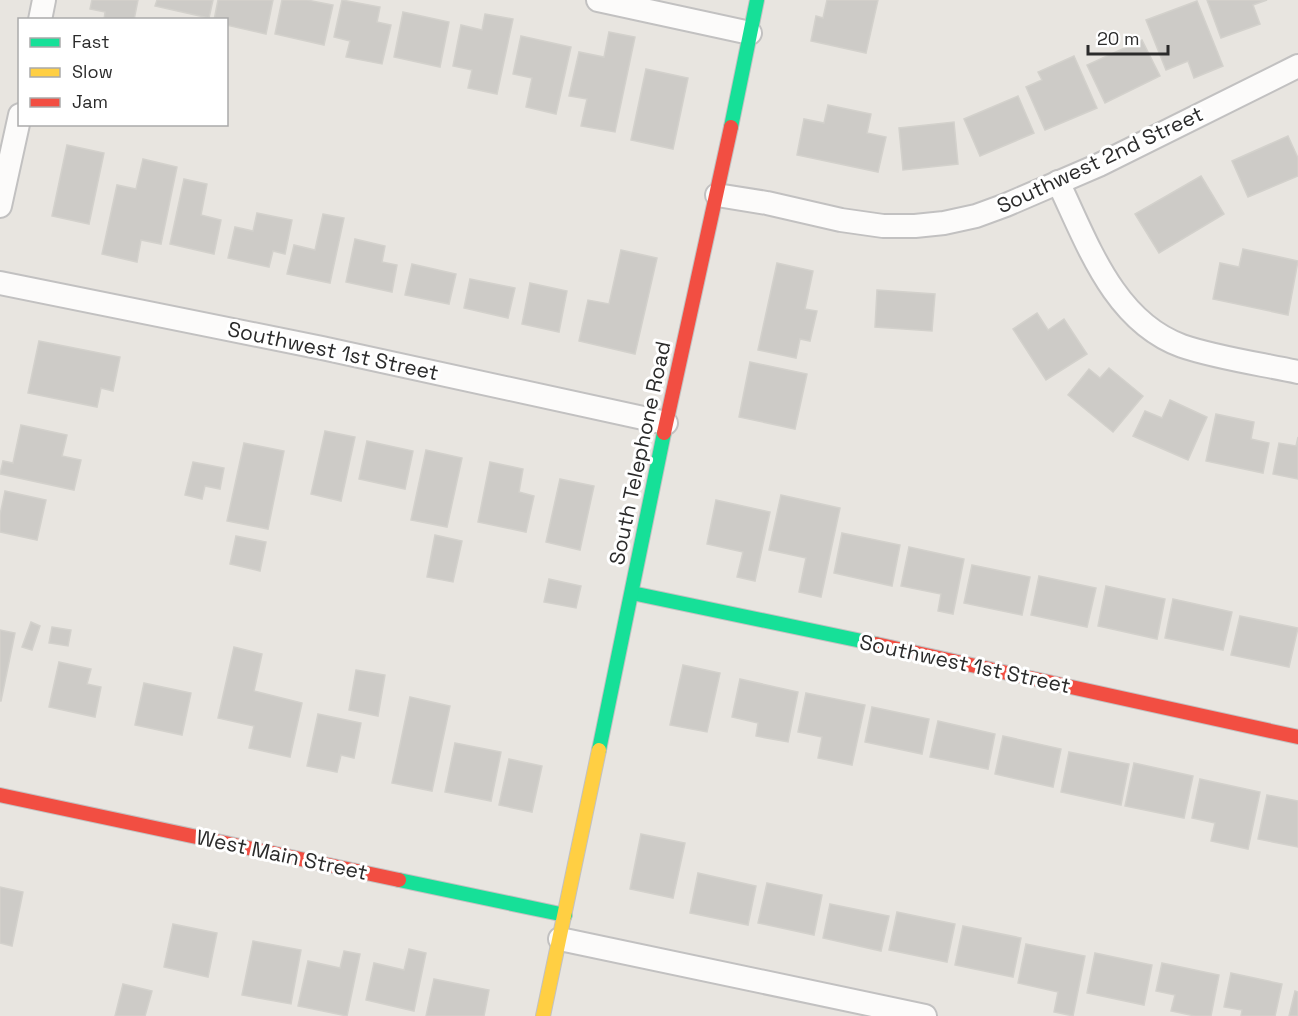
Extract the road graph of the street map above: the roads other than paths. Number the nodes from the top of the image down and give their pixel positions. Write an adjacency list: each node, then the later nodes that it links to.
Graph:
1 (44, 0): 4 (street)
2 (598, 0): 5 (street)
3 (757, 0): 5 (street, South Telephone Road)
4 (40, 18)
5 (750, 33): 9 (street, South Telephone Road)
6 (1298, 66): 8 (street, Southwest 2nd Street)
7 (18, 124): 10 (street)
8 (1058, 182): 9 (street, Southwest 2nd Street); 12 (street)
9 (717, 195): 13 (street, South Telephone Road)
10 (0, 207)
11 (0, 283): 13 (street, Southwest 1st Street)
12 (1298, 372)
13 (666, 423): 14 (street, South Telephone Road)
14 (632, 593): 15 (street, Southwest 1st Street); 17 (street, South Telephone Road)
15 (1298, 737)
16 (0, 795): 17 (street, West Main Street)
17 (565, 915): 18 (street, South Telephone Road)
18 (560, 939): 19 (street, South Telephone Road); 20 (street)
19 (543, 1016)
20 (925, 1016)

